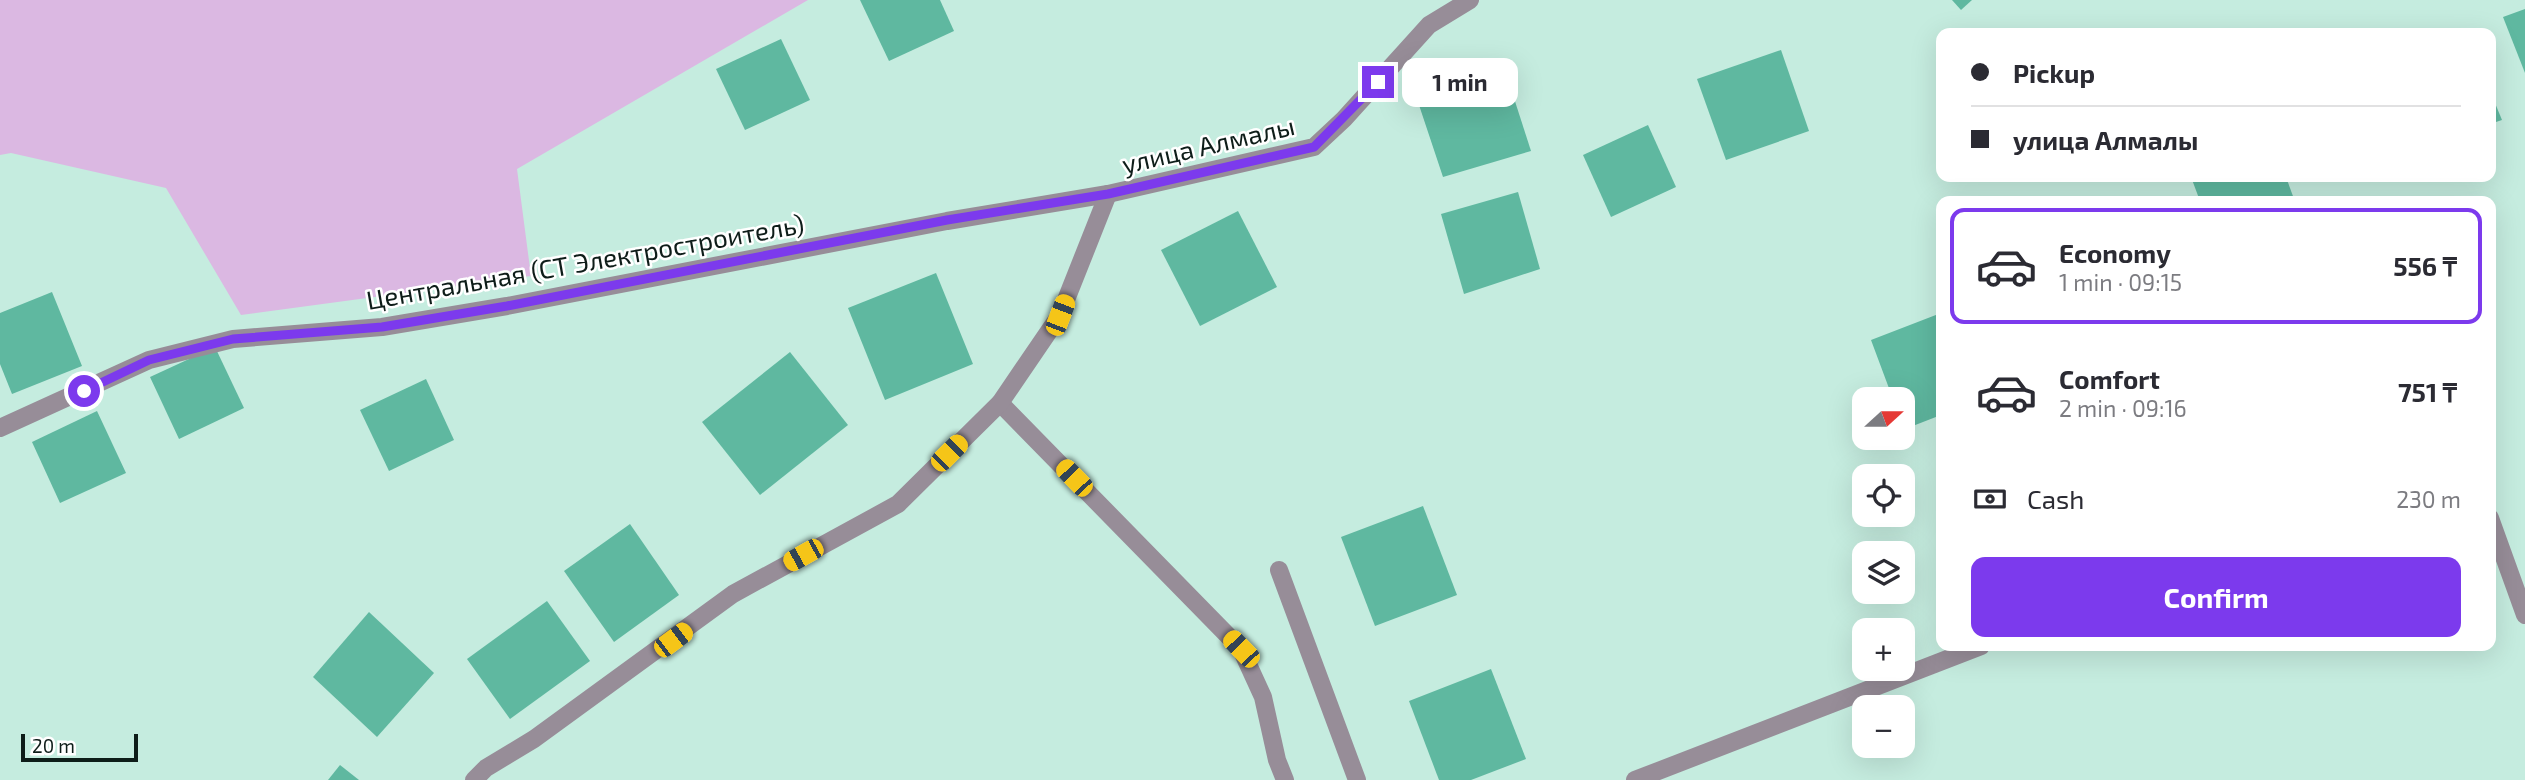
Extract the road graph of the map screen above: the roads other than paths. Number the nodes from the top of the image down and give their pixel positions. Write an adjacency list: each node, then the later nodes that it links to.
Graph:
1 (1471, 0): 2 (street, улица Алмалы)
2 (1108, 194): 3 (street); 4 (street, Центральная (СТ Электростроитель))
3 (1000, 403): 9 (street); 10 (street)
4 (0, 428)
5 (2496, 535): 7 (street)
6 (1279, 570): 11 (street)
7 (2525, 615)
8 (1968, 651): 12 (street)
9 (474, 780)
10 (1285, 780)
11 (1357, 780)
12 (1635, 780)

